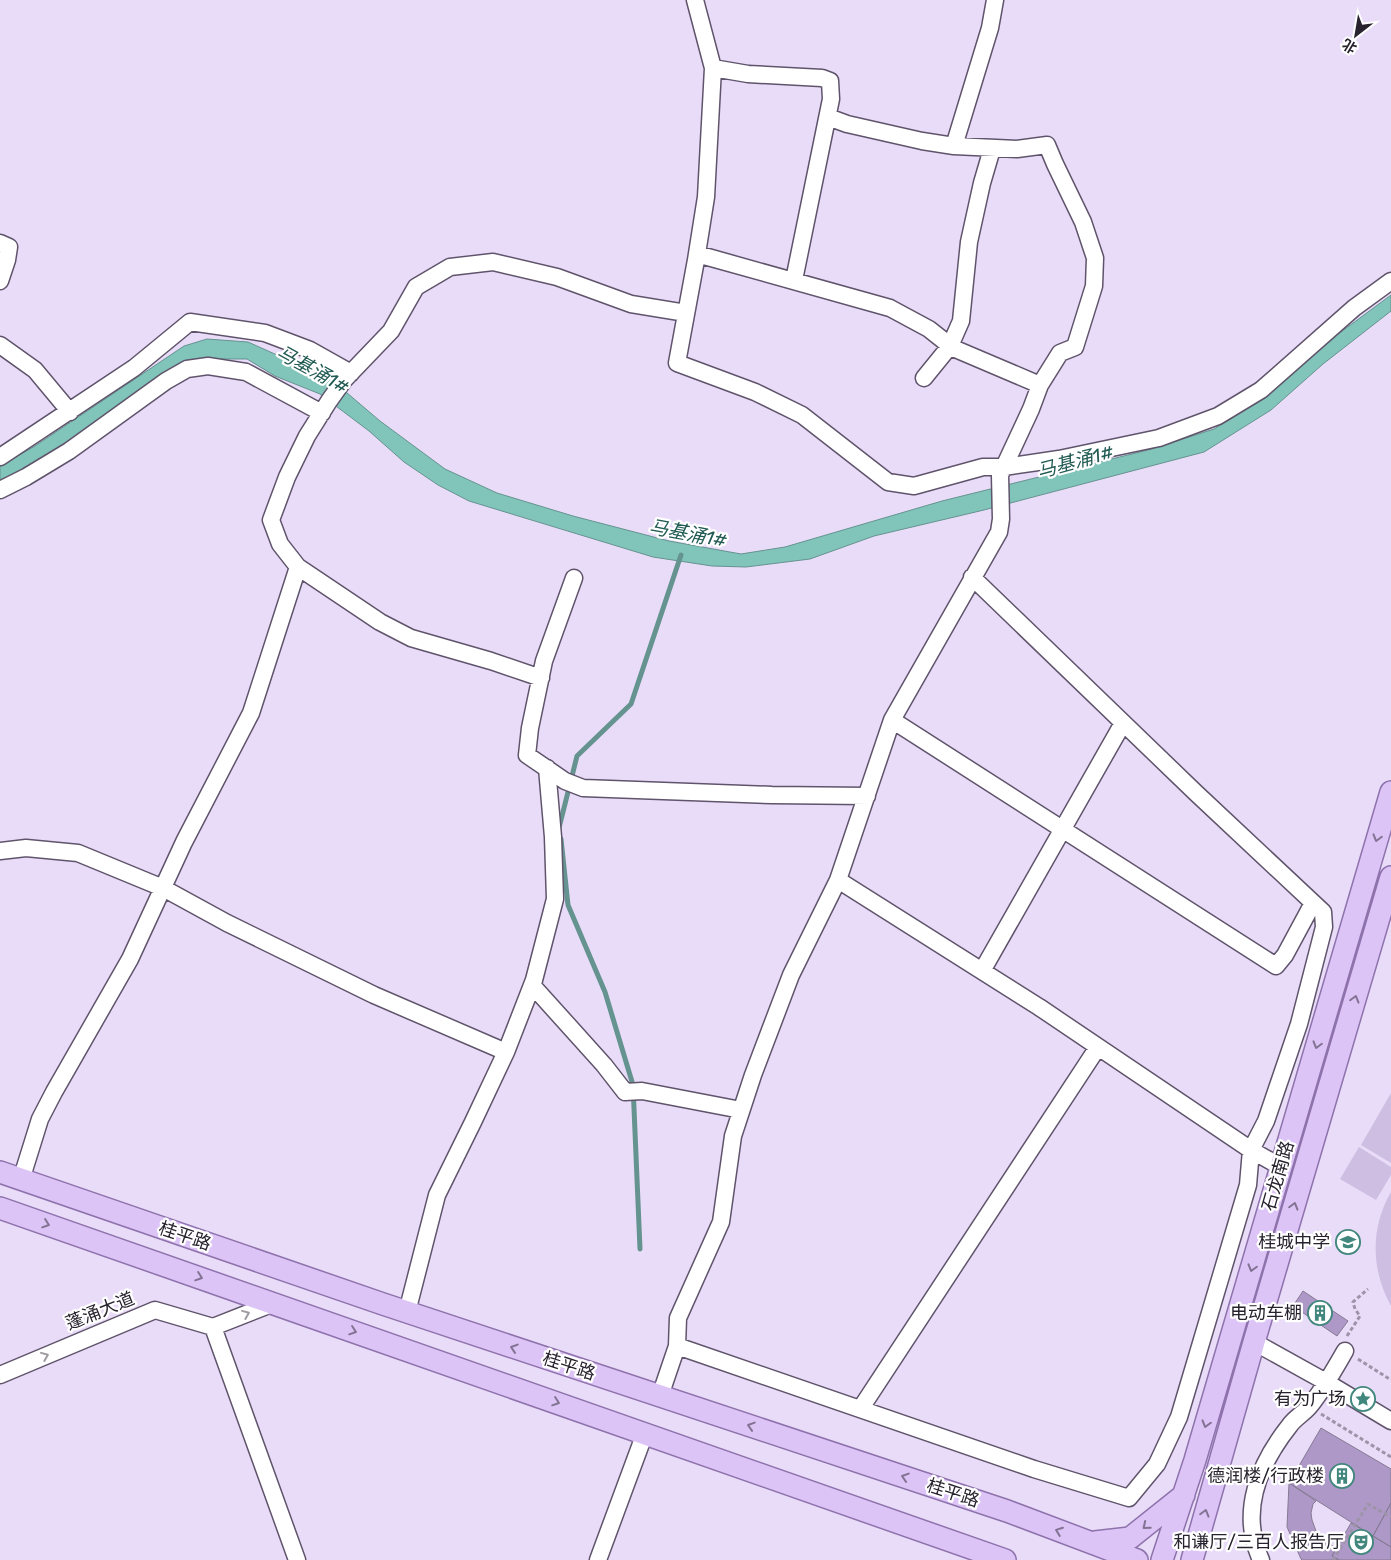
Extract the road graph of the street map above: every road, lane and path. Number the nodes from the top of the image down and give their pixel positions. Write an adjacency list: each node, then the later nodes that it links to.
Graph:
1 (695, 0): 3 (street)
2 (995, 0): 5 (street)
3 (713, 68): 4 (street); 8 (street)
4 (828, 117): 5 (street); 9 (street)
5 (954, 146): 6 (street)
6 (992, 149): 14 (street); 17 (street)
7 (0, 244): 10 (street)
8 (697, 254): 9 (street); 12 (street)
9 (794, 280): 14 (street)
10 (0, 281)
11 (1391, 282): 21 (street)
12 (686, 313): 15 (street); 21 (street)
13 (0, 345): 19 (street)
14 (950, 346): 16 (street); 17 (street)
15 (348, 377): 18 (street); 19 (street)
16 (924, 378)
17 (1040, 385): 21 (street)
18 (325, 407): 22 (street); 23 (street)
19 (70, 412): 20 (street)
20 (0, 458)
21 (1002, 471): 24 (street)
22 (0, 490)
23 (298, 567): 26 (street); 36 (street)
24 (972, 577): 27 (street); 28 (street)
25 (574, 578): 26 (street)
26 (541, 678): 29 (street)
27 (892, 720): 31 (street); 32 (street)
28 (1122, 723): 32 (street); 37 (street)
29 (548, 768): 31 (street); 39 (street)
30 (1391, 792): 41 (main road, 石龙南路, one-way to 41)
31 (867, 796): 35 (street)
32 (1062, 828): 37 (street); 38 (street)
33 (0, 851): 36 (street)
34 (1391, 877): 54 (main road, 石龙南路, one-way to 34)
35 (838, 880): 38 (street); 44 (street)
36 (163, 888): 43 (street); 48 (street)
37 (1313, 903): 40 (street)
38 (982, 971): 42 (street)
39 (532, 985): 43 (street); 44 (street)
40 (1305, 1001): 41 (street); 45 (street)
41 (1328, 1009): 46 (main road, 石龙南路, one-way to 46)
42 (1098, 1047): 45 (street); 62 (street)
43 (506, 1052): 52 (street)
44 (741, 1110): 55 (street)
45 (1251, 1150): 46 (street); 62 (street)
46 (1281, 1167): 66 (main road, 石龙南路, one-way to 66)
47 (0, 1172): 48 (main road, 桂平路)
48 (21, 1180): 52 (main road, 桂平路)
49 (0, 1208): 51 (main road, 桂平路, one-way to 51)
50 (1368, 1289): 56 (path)
51 (274, 1303): 53 (street, one-way to 51); 64 (main road, 桂平路, one-way to 64)
52 (407, 1312): 60 (main road, 桂平路, one-way to 52)
53 (213, 1327): 57 (street, 蓬涌大道, one-way to 53); 70 (street)
54 (1254, 1342): 59 (street); 68 (main road, 石龙南路, one-way to 54)
55 (677, 1346): 60 (street); 62 (street)
56 (1345, 1351): 58 (path); 59 (street)
57 (0, 1374)
58 (1391, 1380)
59 (1326, 1382): 61 (street); 63 (street)
60 (660, 1396): 69 (main road, 桂平路, one-way to 60)
61 (1309, 1407): 65 (path); 77 (street)
62 (861, 1408)
63 (1391, 1421)
64 (645, 1433): 71 (street); 72 (main road, 桂平路)
65 (1391, 1457)
66 (1184, 1494): 69 (main road, one-way to 69); 74 (main road, 石龙南路)
67 (1391, 1517): 78 (path)
68 (1198, 1538): 75 (main road, 石龙南路); 76 (main road)
69 (1090, 1542): 73 (main road, 桂平路)
70 (297, 1560)
71 (598, 1560)
72 (1005, 1560)
73 (1137, 1560)
74 (1162, 1560)
75 (1192, 1560)
76 (1211, 1560)
77 (1261, 1560)
78 (1333, 1560)

